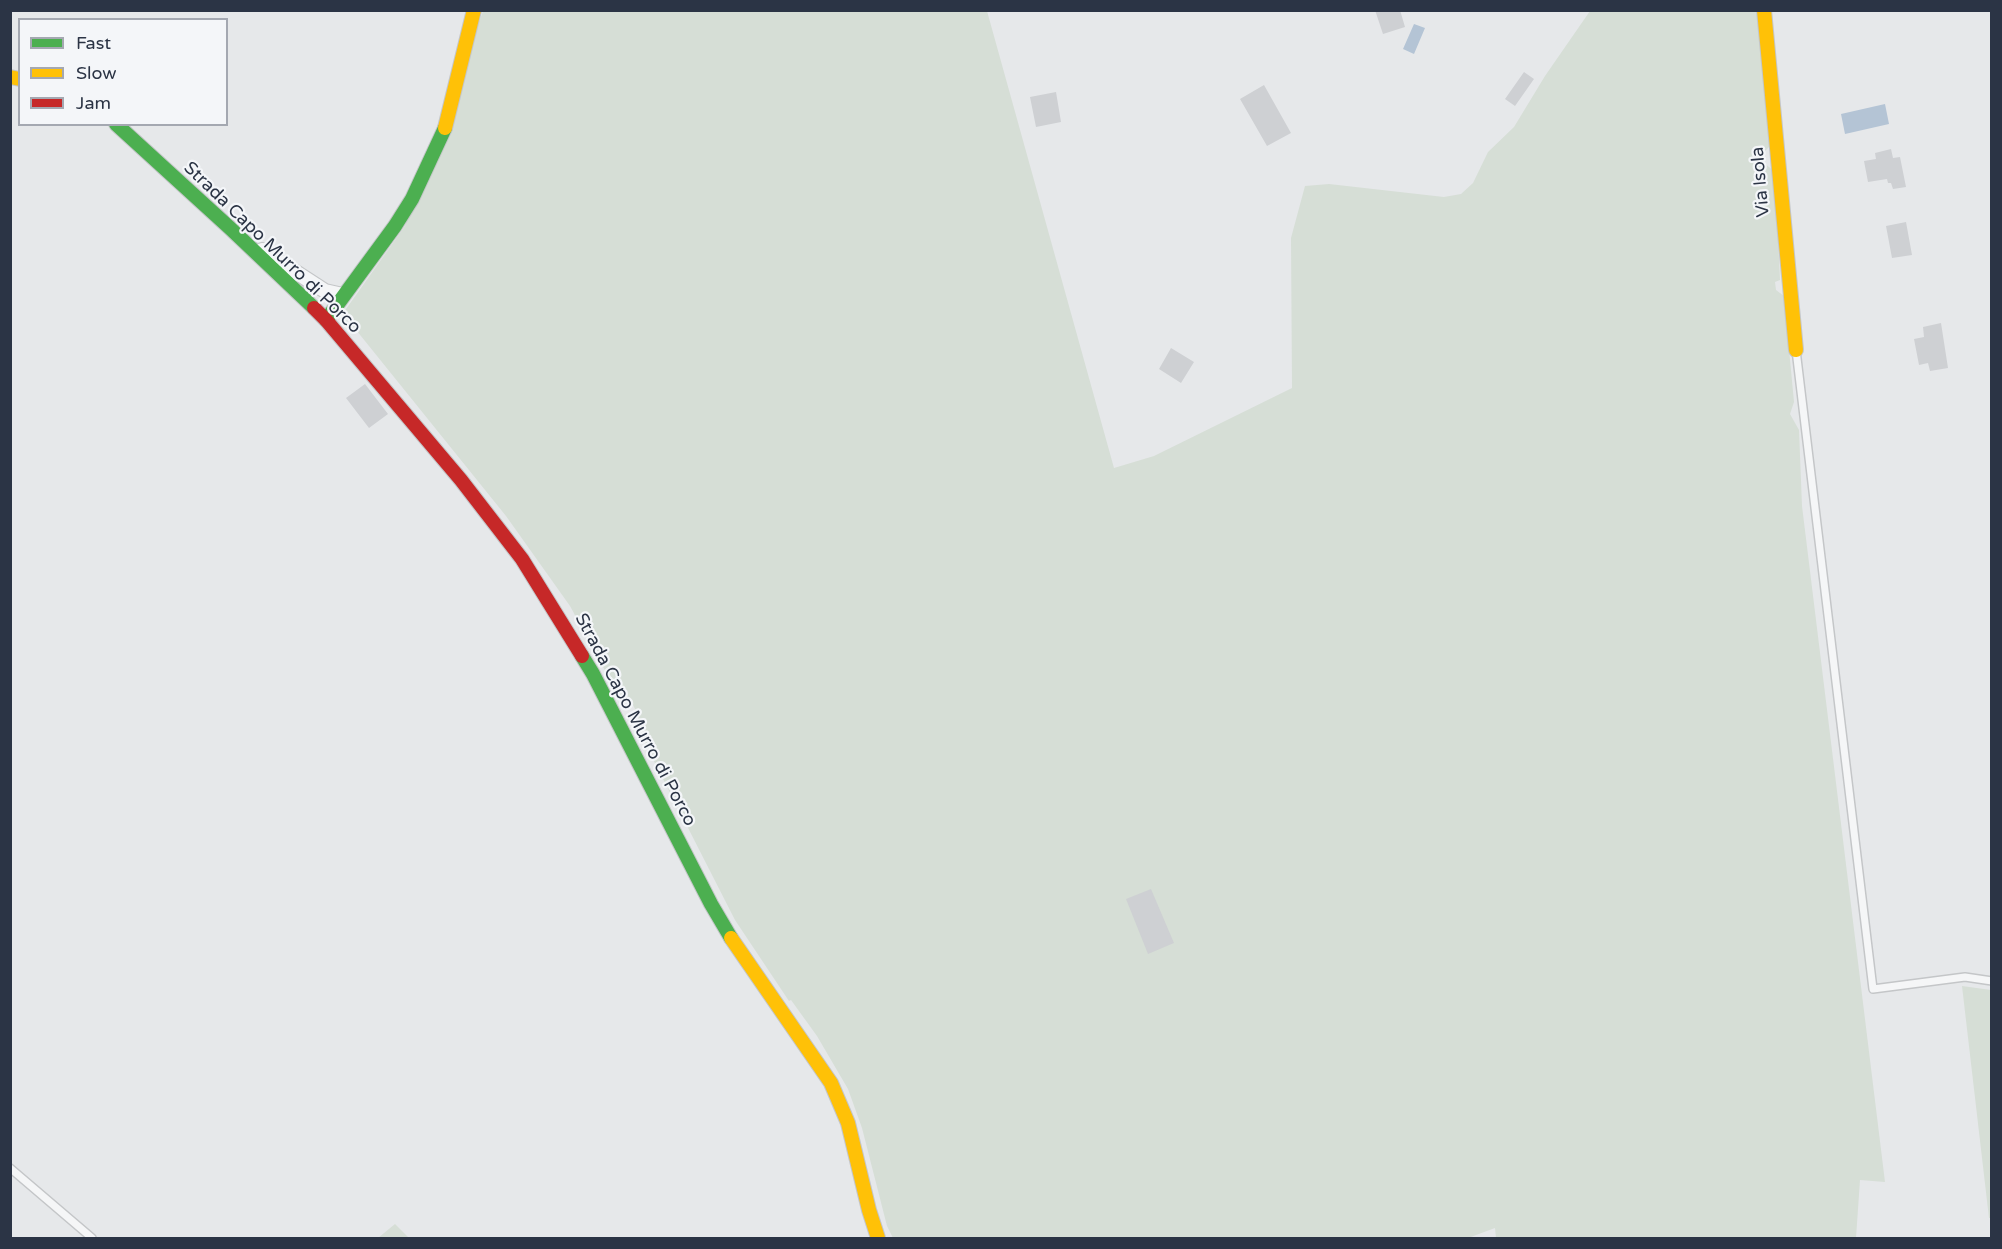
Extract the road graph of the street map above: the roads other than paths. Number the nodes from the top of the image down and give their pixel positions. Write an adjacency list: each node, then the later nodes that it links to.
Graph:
1 (474, 10): 5 (street)
2 (1764, 10): 7 (street, Via Isola)
3 (118, 126): 4 (street, Strada Capo Murro di Porco)
4 (231, 229): 5 (street); 6 (street, Strada Capo Murro di Porco)
5 (343, 295): 6 (street)
6 (326, 320): 11 (street, Strada Capo Murro di Porco)
7 (1796, 350): 8 (lane)
8 (1992, 981)
9 (10, 1168): 10 (lane)
10 (92, 1239)
11 (878, 1239)

